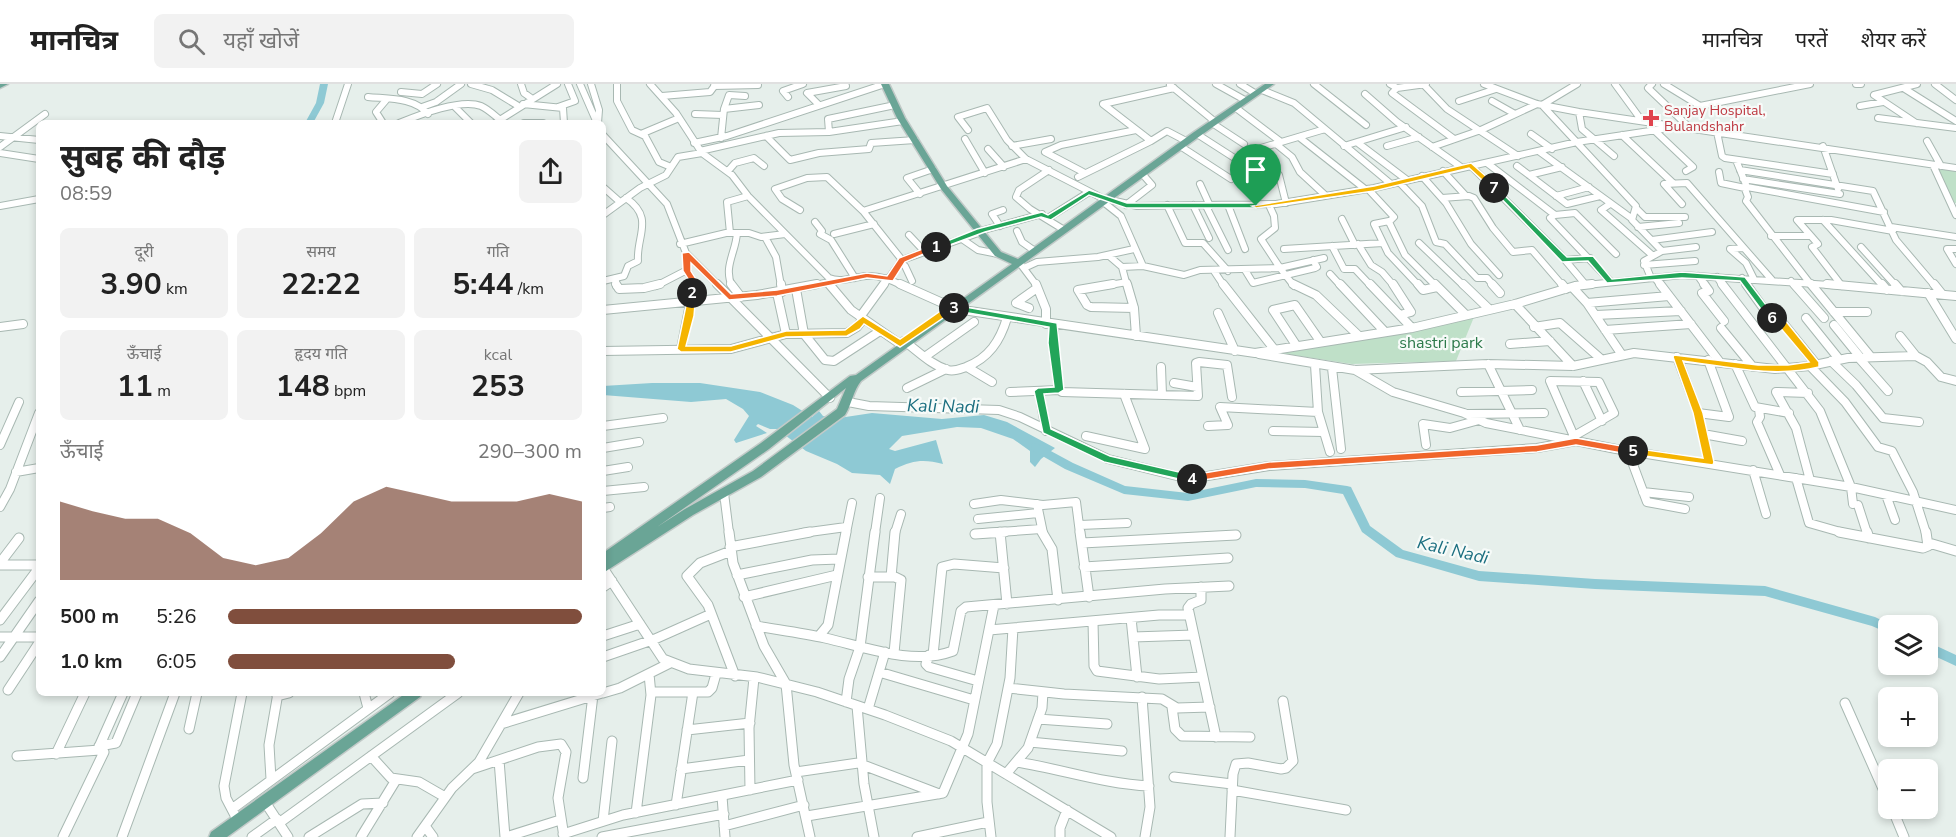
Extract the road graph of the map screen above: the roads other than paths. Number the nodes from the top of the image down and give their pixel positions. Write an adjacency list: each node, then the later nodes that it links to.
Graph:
1 (4, 84): 32 (main road)
2 (348, 84): 75 (street)
3 (409, 84): 39 (street)
4 (437, 84): 39 (street)
5 (461, 84): 59 (street)
6 (471, 84): 28 (street)
7 (521, 84): 47 (street)
8 (556, 84): 47 (street)
9 (568, 84): 62 (street)
10 (580, 84): 84 (street)
11 (591, 84): 85 (street)
12 (617, 84): 103 (street)
13 (650, 84): 43 (street)
14 (803, 84): 46 (street)
15 (885, 84): 40 (street); 58 (main road)
16 (1216, 84): 49 (street)
17 (1240, 84): 36 (street)
18 (1314, 84): 91 (street)
19 (1390, 84): 37 (street)
20 (1424, 84): 37 (street); 99 (street)
21 (1484, 84): 38 (street)
22 (1578, 84): 34 (street)
23 (1615, 84): 87 (street)
24 (1652, 84): 96 (street)
25 (1664, 84): 26 (street)
26 (1810, 84)
27 (1935, 84): 42 (street)
28 (483, 85): 55 (street)
29 (715, 85): 30 (street); 43 (street)
30 (758, 85)
31 (845, 85): 40 (street); 57 (street)
32 (0, 86)
33 (1171, 86): 89 (street); 98 (street)
34 (1568, 86): 54 (street)
35 (1909, 86): 53 (street); 88 (street)
36 (1262, 87): 49 (main road); 63 (main road); 95 (street)
37 (1397, 88): 119 (street)
38 (1496, 89): 51 (street); 54 (street)
39 (400, 92): 48 (street)
40 (854, 94): 57 (street)
41 (1365, 94): 93 (street)
42 (1953, 94): 50 (street)
43 (662, 96): 71 (street)
44 (745, 96): 64 (street)
45 (368, 97): 48 (street)
46 (788, 97)
47 (531, 98): 55 (street)
48 (390, 99): 59 (street); 76 (street)
49 (1243, 99): 89 (main road)
50 (1956, 100)
51 (1459, 101)
52 (1492, 101): 69 (street)
53 (1883, 102): 61 (street); 90 (street)
54 (1539, 104): 65 (street); 69 (street); 123 (street)
55 (522, 105): 62 (street); 70 (street)
56 (759, 105): 64 (street)
57 (819, 105): 113 (street)
58 (895, 105): 86 (main road); 101 (street)
59 (422, 106): 67 (street)
60 (454, 106): 67 (street); 79 (street); 80 (street)
61 (1860, 106)
62 (558, 107): 83 (street)
63 (1236, 108): 89 (main road); 125 (street)
64 (724, 112): 68 (street); 113 (street)
65 (1579, 112): 87 (street); 116 (street)
66 (45, 114): 74 (street)
67 (425, 114): 77 (street); 78 (street)
68 (695, 114)
69 (1515, 114): 99 (street)
70 (508, 116): 81 (street); 82 (street)
71 (680, 118): 103 (street); 124 (street)
72 (1878, 118): 90 (street)
73 (36, 120): 109 (street)
74 (37, 120)
75 (336, 120)
76 (381, 120)
77 (408, 120)
78 (428, 120)
79 (468, 120)
80 (495, 120)
81 (501, 120)
82 (511, 120)
83 (564, 120)
84 (597, 120)
85 (598, 120)
86 (903, 121): 101 (street); 118 (main road)
87 (1642, 121): 92 (street)
88 (1956, 121)
89 (1212, 122): 104 (main road); 122 (main road); 127 (street)
90 (1916, 123): 94 (street)
91 (1366, 125)
92 (1668, 125): 96 (street); 100 (street)
93 (1406, 127): 111 (street); 126 (street)
94 (1956, 128)
95 (1325, 129): 110 (street); 129 (street)
96 (1691, 129): 102 (street)
97 (968, 130): 128 (street)
98 (1136, 130): 120 (street); 120 (street)
99 (1481, 130): 119 (street); 139 (street)
100 (1654, 130): 106 (street); 160 (street)
101 (829, 132): 108 (street)
102 (1717, 132): 131 (street); 143 (street)
103 (641, 134): 149 (street)
104 (1197, 134): 122 (main road); 156 (street)
105 (1531, 134): 135 (street)
106 (1622, 135): 116 (street); 171 (street)
107 (0, 136): 109 (street)
108 (766, 136): 118 (street); 136 (street)
109 (13, 137): 117 (street); 132 (street)
110 (1299, 137): 125 (street); 180 (street)
111 (1419, 137): 130 (street); 133 (street)
112 (606, 138): 173 (street)
113 (721, 138): 124 (street)
114 (965, 139): 162 (street)
115 (1051, 139): 128 (street)
116 (1593, 139): 123 (street); 140 (street)
117 (36, 140)
118 (915, 140): 154 (main road)
119 (1454, 140): 133 (street)
120 (1151, 141): 122 (street)
121 (1927, 141): 145 (street)
122 (1183, 142): 168 (street); 192 (main road)
123 (1577, 142): 135 (street); 205 (street)
124 (694, 143): 136 (street)
125 (1278, 143): 156 (street); 184 (street)
126 (1358, 143): 129 (street); 170 (street)
127 (1244, 144)
128 (1012, 146): 142 (street)
129 (1344, 146): 172 (street)
130 (1387, 146)
131 (1823, 146): 145 (street); 163 (street)
132 (0, 147)
133 (1432, 147): 151 (street)
134 (988, 149): 150 (street)
135 (1552, 149): 137 (street)
136 (701, 152): 149 (street); 158 (street)
137 (1540, 152): 139 (street); 152 (street)
138 (1, 154): 141 (street)
139 (1518, 156): 144 (street)
140 (1614, 156)
141 (36, 157)
142 (1026, 159): 150 (street); 155 (street)
143 (1736, 160): 157 (street); 163 (street)
144 (1487, 163): 147 (street); 211 (street)
145 (1937, 165): 153 (street); 212 (street)
146 (764, 166): 158 (street)
147 (1471, 166): 151 (street); 264 (street)
148 (1517, 166): 165 (street)
149 (671, 167): 173 (street)
150 (1004, 167): 162 (street)
151 (1461, 167): 159 (street)
152 (1562, 167): 165 (street); 177 (street)
153 (1956, 168)
154 (933, 169): 176 (main road); 182 (street)
155 (1049, 170): 181 (street); 213 (street)
156 (1252, 170): 204 (street)
157 (1740, 170): 169 (street); 175 (street)
158 (728, 171): 185 (street)
159 (1443, 171): 166 (street); 186 (street)
160 (1686, 171)
161 (1719, 172): 178 (street)
162 (985, 173): 176 (street)
163 (1833, 174): 175 (street)
164 (1279, 175): 193 (street)
165 (1529, 175): 187 (street)
166 (1422, 176): 170 (street); 189 (street)
167 (1145, 177): 196 (street)
168 (1231, 179)
169 (1743, 179): 178 (street); 183 (street)
170 (1407, 180): 172 (street)
171 (1672, 182): 195 (street); 247 (street)
172 (1395, 183): 180 (street); 307 (street)
173 (648, 184): 191 (street); 242 (street)
174 (1200, 184): 203 (street)
175 (1837, 185): 183 (street); 209 (street)
176 (944, 187): 182 (street); 227 (main road)
177 (1589, 187): 187 (street); 188 (street)
178 (1746, 188): 201 (street); 233 (street)
179 (606, 189): 191 (street)
180 (1366, 189): 184 (street); 218 (street)
181 (1089, 192): 192 (street); 213 (street)
182 (920, 194): 208 (street)
183 (1840, 194): 201 (street)
184 (1325, 195): 193 (street)
185 (748, 196): 229 (street); 230 (street)
186 (1466, 196): 189 (street); 303 (street)
187 (1556, 196): 188 (street)
188 (1600, 196): 194 (street)
189 (1442, 198): 278 (street)
190 (36, 200): 202 (street)
191 (623, 200): 210 (street); 285 (street)
192 (1103, 200): 196 (street); 224 (main road); 249 (street); 267 (main road)
193 (1286, 203): 200 (street)
194 (1610, 204): 215 (street); 260 (street)
195 (1682, 204)
196 (1126, 205): 197 (street)
197 (1167, 205): 198 (street); 276 (street)
198 (1193, 205): 203 (street); 237 (street)
199 (1228, 205): 203 (street); 204 (street); 250 (street)
200 (1269, 205): 204 (street); 272 (street)
201 (1844, 205): 209 (street)
202 (0, 206)
203 (1208, 206): 253 (street)
204 (1256, 206)
205 (1637, 209): 214 (street); 215 (street)
206 (800, 210): 208 (street)
207 (1003, 210): 222 (street)
208 (863, 211): 221 (street)
209 (1884, 212): 225 (street)
210 (606, 213)
211 (1555, 215): 258 (street); 262 (street)
212 (1956, 215)
213 (1045, 216): 222 (street); 224 (street)
214 (1685, 217)
215 (1631, 218): 223 (street)
216 (1341, 219): 243 (street)
217 (1823, 220): 225 (street); 234 (street); 304 (street)
218 (1389, 221): 240 (street); 300 (street)
219 (815, 222): 282 (street)
220 (1679, 223): 223 (street)
221 (874, 224): 231 (street); 265 (street)
222 (1000, 226): 227 (street)
223 (1638, 227): 239 (street)
224 (1060, 228): 248 (main road)
225 (1892, 229): 236 (street); 309 (street)
226 (1017, 231): 248 (street)
227 (981, 232): 238 (street); 257 (main road)
228 (1712, 232): 239 (street)
229 (734, 233): 235 (street); 242 (street); 313 (street)
230 (785, 234): 235 (street); 290 (street)
231 (834, 234)
232 (909, 235): 254 (street)
233 (1772, 236): 234 (street); 296 (street)
234 (1811, 236): 299 (street)
235 (765, 237): 306 (street)
236 (1956, 237)
237 (1209, 238)
238 (962, 239): 254 (street); 257 (street)
239 (1652, 240): 255 (street)
240 (1383, 243): 243 (street); 300 (street)
241 (1419, 243): 320 (street)
242 (680, 244): 256 (street)
243 (1356, 245): 244 (street); 326 (street)
244 (1332, 246): 251 (street); 326 (street)
245 (1696, 247): 255 (street)
246 (1861, 247): 305 (street)
247 (1743, 248): 287 (street); 289 (street)
248 (1032, 249): 267 (main road)
249 (1134, 249): 259 (street); 270 (street)
250 (1245, 249)
251 (1284, 249)
252 (1956, 249): 268 (street)
253 (1228, 250)
254 (924, 251): 265 (street)
255 (1662, 251): 260 (street)
256 (686, 253): 273 (street); 312 (street)
257 (998, 254): 267 (main road)
258 (1616, 254)
259 (1107, 255): 267 (street); 271 (street)
260 (1652, 255): 269 (street)
261 (1324, 258): 263 (street)
262 (1590, 258): 264 (street); 294 (street)
263 (1313, 260): 272 (street); 279 (street)
264 (1565, 260): 297 (street)
265 (901, 261): 286 (street); 291 (street)
266 (1695, 261): 269 (street)
267 (1019, 264): 301 (street); 317 (main road)
268 (1956, 264)
269 (1644, 265): 283 (street)
270 (1143, 266): 271 (street); 275 (street)
271 (1122, 267): 293 (street)
272 (1280, 268): 274 (street); 279 (street)
273 (687, 270): 285 (street); 314 (street)
274 (1245, 270): 276 (street); 279 (street)
275 (1214, 271): 276 (street); 357 (street)
276 (1228, 271)
277 (1330, 274): 343 (street)
278 (1499, 275)
279 (1285, 276): 347 (street)
280 (1698, 276): 281 (street); 283 (street); 378 (street)
281 (1717, 277): 284 (street); 381 (street)
282 (855, 278): 286 (street); 290 (street)
283 (1653, 278): 294 (street); 310 (street)
284 (1742, 278): 287 (street); 374 (street)
285 (616, 279): 288 (street)
286 (890, 279): 317 (street); 329 (street)
287 (1754, 279): 289 (street)
288 (606, 280)
289 (1772, 280): 292 (street)
290 (836, 281): 295 (street)
291 (912, 281)
292 (1791, 281): 296 (street); 332 (street)
293 (1126, 282): 319 (street); 319 (street)
294 (1610, 282): 297 (street)
295 (828, 283): 302 (street); 329 (street)
296 (1812, 283): 299 (street); 323 (street)
297 (1585, 284): 298 (street)
298 (1575, 286): 303 (street); 315 (street)
299 (1842, 286): 304 (street)
300 (1437, 287): 327 (street)
301 (1037, 288): 318 (street); 335 (street)
302 (796, 289): 306 (street); 345 (street)
303 (1566, 289): 316 (street)
304 (1887, 290): 305 (street)
305 (1901, 291): 308 (street)
306 (779, 292): 313 (street); 344 (street)
307 (1500, 293)
308 (1928, 293): 309 (street); 350 (street)
309 (1941, 294): 311 (street)
310 (1669, 296): 315 (street); 322 (street)
311 (1956, 296)
312 (729, 297): 313 (street); 314 (street); 349 (street)
313 (741, 297)
314 (689, 302): 321 (street); 356 (street)
315 (1587, 303): 328 (street)
316 (1515, 304): 320 (street); 339 (street)
317 (954, 308): 330 (street); 353 (main road)
318 (1029, 308)
319 (1134, 308): 346 (street)
320 (1489, 309): 327 (street)
321 (606, 310)
322 (1681, 311): 328 (street); 336 (street)
323 (1837, 312): 324 (street); 366 (street)
324 (1867, 312)
325 (1218, 314): 359 (street)
326 (1400, 315): 340 (street)
327 (1466, 315): 340 (street)
328 (1596, 315): 341 (street)
329 (862, 318): 342 (street); 345 (street)
330 (1007, 318): 335 (street); 376 (street)
331 (1806, 318): 369 (street)
332 (1824, 318)
333 (974, 321): 362 (street)
334 (23, 324): 338 (street)
335 (1050, 324): 346 (street); 389 (street)
336 (1691, 324): 341 (street); 370 (street)
337 (1834, 326): 365 (street)
338 (0, 327)
339 (1534, 327): 352 (street); 367 (street)
340 (1412, 328): 343 (street)
341 (1605, 330): 361 (street)
342 (880, 331): 345 (street); 353 (street)
343 (1385, 332): 347 (street)
344 (786, 334): 345 (street); 349 (street)
345 (804, 334)
346 (1136, 336): 359 (street)
347 (1359, 336): 351 (street)
348 (1900, 336): 363 (street)
349 (770, 339): 356 (street); 400 (street)
350 (1956, 339)
351 (1320, 341): 355 (street); 355 (street)
352 (1550, 341): 354 (street); 375 (street)
353 (904, 343): 362 (street); 400 (main road); 402 (main road)
354 (1510, 344)
355 (1296, 345): 357 (street)
356 (681, 349): 358 (street)
357 (1274, 350): 360 (street)
358 (606, 351)
359 (1235, 351): 360 (street)
360 (1255, 353): 373 (street)
361 (1622, 355): 364 (street); 367 (street)
362 (926, 356): 380 (street)
363 (1916, 356): 366 (street); 384 (street)
364 (1677, 357): 368 (street); 407 (street)
365 (1859, 357): 366 (street); 369 (street); 393 (street)
366 (1874, 357)
367 (1601, 359): 375 (street)
368 (1708, 360): 370 (street); 407 (street)
369 (1835, 360): 374 (street); 414 (street)
370 (1719, 361): 372 (street)
371 (1488, 364): 375 (street); 382 (street); 390 (street)
372 (1735, 364): 378 (street); 403 (street)
373 (1315, 365): 379 (street); 404 (street)
374 (1813, 365): 381 (street); 449 (street)
375 (1573, 366)
376 (967, 367): 380 (street); 385 (street)
377 (1161, 367): 398 (street)
378 (1753, 367): 381 (street)
379 (1332, 368): 382 (street); 429 (street)
380 (946, 369): 388 (street)
381 (1788, 369): 396 (street)
382 (1355, 370): 408 (street)
383 (1583, 381): 413 (street); 413 (street); 423 (street)
384 (1956, 381)
385 (992, 382)
386 (1174, 383): 387 (street)
387 (1197, 387): 398 (street); 399 (street)
388 (907, 388)
389 (1059, 390): 392 (street); 397 (street)
390 (1500, 390): 391 (street); 395 (street); 409 (street)
391 (1532, 390)
392 (1038, 391): 394 (street); 418 (street)
393 (1888, 391)
394 (1010, 392)
395 (1461, 392)
396 (1808, 393): 405 (street); 442 (street)
397 (1124, 394): 398 (street); 422 (street)
398 (1162, 395)
399 (1232, 397)
400 (826, 401): 473 (main road)
401 (19, 402): 426 (street)
402 (848, 402): 418 (street); 445 (main road)
403 (1759, 409): 405 (street); 438 (street)
404 (1318, 412): 416 (street); 420 (street)
405 (1790, 412): 440 (street)
406 (1544, 413): 409 (street)
407 (1698, 413): 421 (street)
408 (1466, 414): 409 (street); 411 (street)
409 (1512, 414): 417 (street)
410 (663, 418): 415 (street)
411 (1479, 420): 417 (street); 427 (street)
412 (36, 421): 437 (street)
413 (1602, 421): 423 (street)
414 (1919, 422)
415 (606, 426)
416 (1208, 426)
417 (1520, 430): 423 (street)
418 (1046, 431): 423 (street)
419 (1273, 431): 420 (street)
420 (1323, 432): 431 (street)
421 (1703, 434): 424 (street); 432 (street)
422 (1086, 436)
423 (1575, 439): 430 (street)
424 (1742, 441)
425 (639, 442): 428 (street)
426 (0, 446)
427 (1426, 446)
428 (606, 448)
429 (1341, 449)
430 (1628, 451): 432 (street); 444 (street)
431 (1330, 452)
432 (1709, 462): 435 (street)
433 (628, 467): 436 (street)
434 (36, 469): 437 (street)
435 (1753, 470): 438 (street); 457 (street)
436 (606, 471)
437 (16, 472): 452 (street)
438 (1780, 475): 439 (street)
439 (1796, 478): 440 (street); 468 (street)
440 (1810, 480): 442 (street)
441 (644, 487): 443 (street)
442 (1851, 487): 446 (street); 468 (street)
443 (606, 491)
444 (1643, 492): 447 (street); 454 (street)
445 (724, 493): 471 (street); 477 (main road)
446 (1886, 495): 449 (street); 459 (street)
447 (1689, 497)
448 (880, 498): 485 (street)
449 (1916, 501): 455 (street); 470 (street)
450 (852, 503): 462 (street)
451 (974, 504): 453 (street)
452 (0, 507)
453 (1037, 509): 458 (street); 461 (street); 463 (street)
454 (1685, 509)
455 (1956, 510)
456 (901, 514): 486 (street)
457 (1766, 514)
458 (978, 519)
459 (1895, 520)
460 (1127, 523): 461 (street)
461 (1080, 525): 469 (street)
462 (846, 527): 471 (street); 475 (street)
463 (1041, 529): 464 (street); 493 (street)
464 (1000, 532): 465 (street); 480 (street)
465 (975, 534)
466 (1236, 535): 469 (street)
467 (19, 538): 476 (street)
468 (1869, 538): 470 (street)
469 (1082, 543): 479 (street)
470 (1929, 543): 472 (street)
471 (730, 549): 484 (street); 497 (street)
472 (1956, 551)
473 (606, 557)
474 (1228, 558): 479 (street)
475 (839, 559): 483 (street); 484 (street)
476 (0, 564): 478 (street)
477 (606, 566)
478 (36, 567)
479 (1084, 567): 492 (street)
480 (1004, 568): 494 (street); 517 (street)
481 (36, 571): 500 (street)
482 (606, 572): 487 (street)
483 (837, 574): 491 (street); 508 (street)
484 (737, 575): 491 (street)
485 (868, 577): 486 (street); 514 (street)
486 (891, 577): 516 (street)
487 (612, 581): 488 (street); 502 (street)
488 (606, 585)
489 (1230, 586): 490 (street)
490 (1202, 587): 492 (street); 498 (street)
491 (744, 597): 503 (street)
492 (1089, 597): 493 (street)
493 (1058, 600): 494 (street)
494 (1007, 604): 496 (street)
495 (36, 605): 510 (street)
496 (994, 605): 505 (street); 517 (street)
497 (711, 614): 513 (street); 524 (street)
498 (1189, 615): 499 (street); 507 (street)
499 (1131, 618): 501 (street); 512 (street)
500 (0, 620)
501 (1093, 621): 504 (street); 525 (street)
502 (640, 624): 506 (street); 513 (street)
503 (756, 626): 508 (street); 529 (street)
504 (1012, 628): 505 (street); 530 (street)
505 (989, 630): 528 (street)
506 (606, 635)
507 (1194, 635): 512 (street); 526 (street)
508 (819, 636): 514 (street)
509 (0, 637): 510 (street)
510 (13, 637): 511 (street); 519 (street)
511 (36, 637)
512 (1133, 637): 525 (street)
513 (651, 640): 518 (street); 520 (street)
514 (860, 647): 516 (street); 554 (street)
515 (36, 648): 531 (street)
516 (889, 652): 517 (street); 521 (street)
517 (931, 655): 528 (street)
518 (606, 656)
519 (0, 657)
520 (670, 663): 522 (street); 523 (street)
521 (879, 672): 552 (street); 560 (street)
522 (649, 674): 532 (street); 533 (street)
523 (716, 674): 524 (street); 534 (street)
524 (735, 676): 527 (street)
525 (1137, 676): 526 (street)
526 (1203, 677): 558 (street)
527 (754, 678): 529 (street); 562 (street)
528 (978, 681): 552 (street)
529 (786, 684): 554 (street); 585 (street)
530 (1008, 688): 535 (street); 580 (street)
531 (8, 690)
532 (606, 691)
533 (652, 692): 534 (street); 605 (street)
534 (693, 692): 566 (street)
535 (1043, 693): 551 (street); 561 (street)
536 (84, 696): 574 (street)
537 (122, 696): 571 (street)
538 (136, 696): 571 (street)
539 (174, 696): 618 (street)
540 (196, 696): 565 (street)
541 (241, 696): 602 (street)
542 (278, 696): 588 (street)
543 (365, 696): 559 (street)
544 (386, 696): 559 (street)
545 (413, 696): 598 (main road)
546 (420, 696): 598 (main road)
547 (454, 696): 576 (street)
548 (517, 696): 563 (street)
549 (589, 696): 563 (street)
550 (595, 696): 589 (street)
551 (1142, 697): 557 (street); 591 (street)
552 (974, 700): 572 (street)
553 (1283, 701): 592 (street)
554 (846, 702): 556 (street)
555 (1845, 703): 587 (street)
556 (857, 706): 560 (street); 581 (street)
557 (1172, 707): 558 (street); 567 (street)
558 (1210, 707): 567 (street)
559 (368, 708): 588 (street)
560 (868, 709): 572 (street)
561 (1038, 719): 564 (street); 570 (street)
562 (750, 723): 566 (street); 578 (street)
563 (501, 724): 582 (street)
564 (1107, 724)
565 (189, 729)
566 (687, 730): 583 (street)
567 (1216, 737): 568 (street)
568 (1250, 737)
569 (612, 741): 610 (street)
570 (1030, 742): 573 (street); 579 (street)
571 (99, 748): 574 (street); 617 (street)
572 (963, 748): 580 (street); 594 (street)
573 (1122, 752)
574 (56, 754): 575 (street)
575 (18, 756)
576 (371, 756): 590 (street); 612 (street)
577 (499, 760): 582 (street); 609 (street); 627 (street)
578 (749, 760): 583 (street); 593 (street)
579 (1017, 762): 584 (street); 591 (street)
580 (987, 764): 584 (street); 613 (street)
581 (863, 765): 585 (street); 594 (street); 601 (street)
582 (472, 769): 596 (street)
583 (681, 769): 599 (street)
584 (1006, 774): 603 (street)
585 (797, 776): 593 (street); 600 (street)
586 (1174, 777): 592 (street)
587 (1878, 777)
588 (271, 778): 602 (street)
589 (583, 778)
590 (396, 780): 596 (street); 597 (street)
591 (1149, 786): 636 (street)
592 (1232, 787): 604 (street); 637 (street)
593 (750, 790): 595 (street)
594 (940, 795): 601 (street)
595 (723, 796): 599 (street); 606 (street)
596 (445, 797): 614 (street)
597 (383, 803): 623 (street); 624 (street)
598 (267, 804): 611 (main road); 612 (street); 620 (main road)
599 (676, 805): 605 (street)
600 (804, 805): 607 (street); 615 (street)
601 (868, 807): 607 (street); 631 (street)
602 (232, 809): 611 (street)
603 (1067, 810): 634 (street); 635 (street)
604 (1346, 810)
605 (636, 813): 610 (street)
606 (724, 814): 615 (street); 628 (street)
607 (807, 816): 630 (street)
608 (1897, 819): 638 (street)
609 (560, 820): 616 (street); 627 (street)
610 (603, 820): 616 (street)
611 (238, 821): 619 (main road)
612 (278, 821): 621 (street); 622 (street)
613 (988, 822): 632 (street); 633 (street)
614 (425, 826): 625 (street); 626 (street)
615 (724, 826): 629 (street)
616 (563, 836)
617 (63, 837)
618 (122, 837)
619 (216, 837)
620 (226, 837)
621 (252, 837)
622 (288, 837)
623 (309, 837)
624 (362, 837)
625 (417, 837)
626 (433, 837)
627 (506, 837)
628 (602, 837)
629 (725, 837)
630 (810, 837)
631 (874, 837)
632 (916, 837)
633 (990, 837)
634 (1060, 837)
635 (1111, 837)
636 (1145, 837)
637 (1230, 837)
638 (1904, 837)

